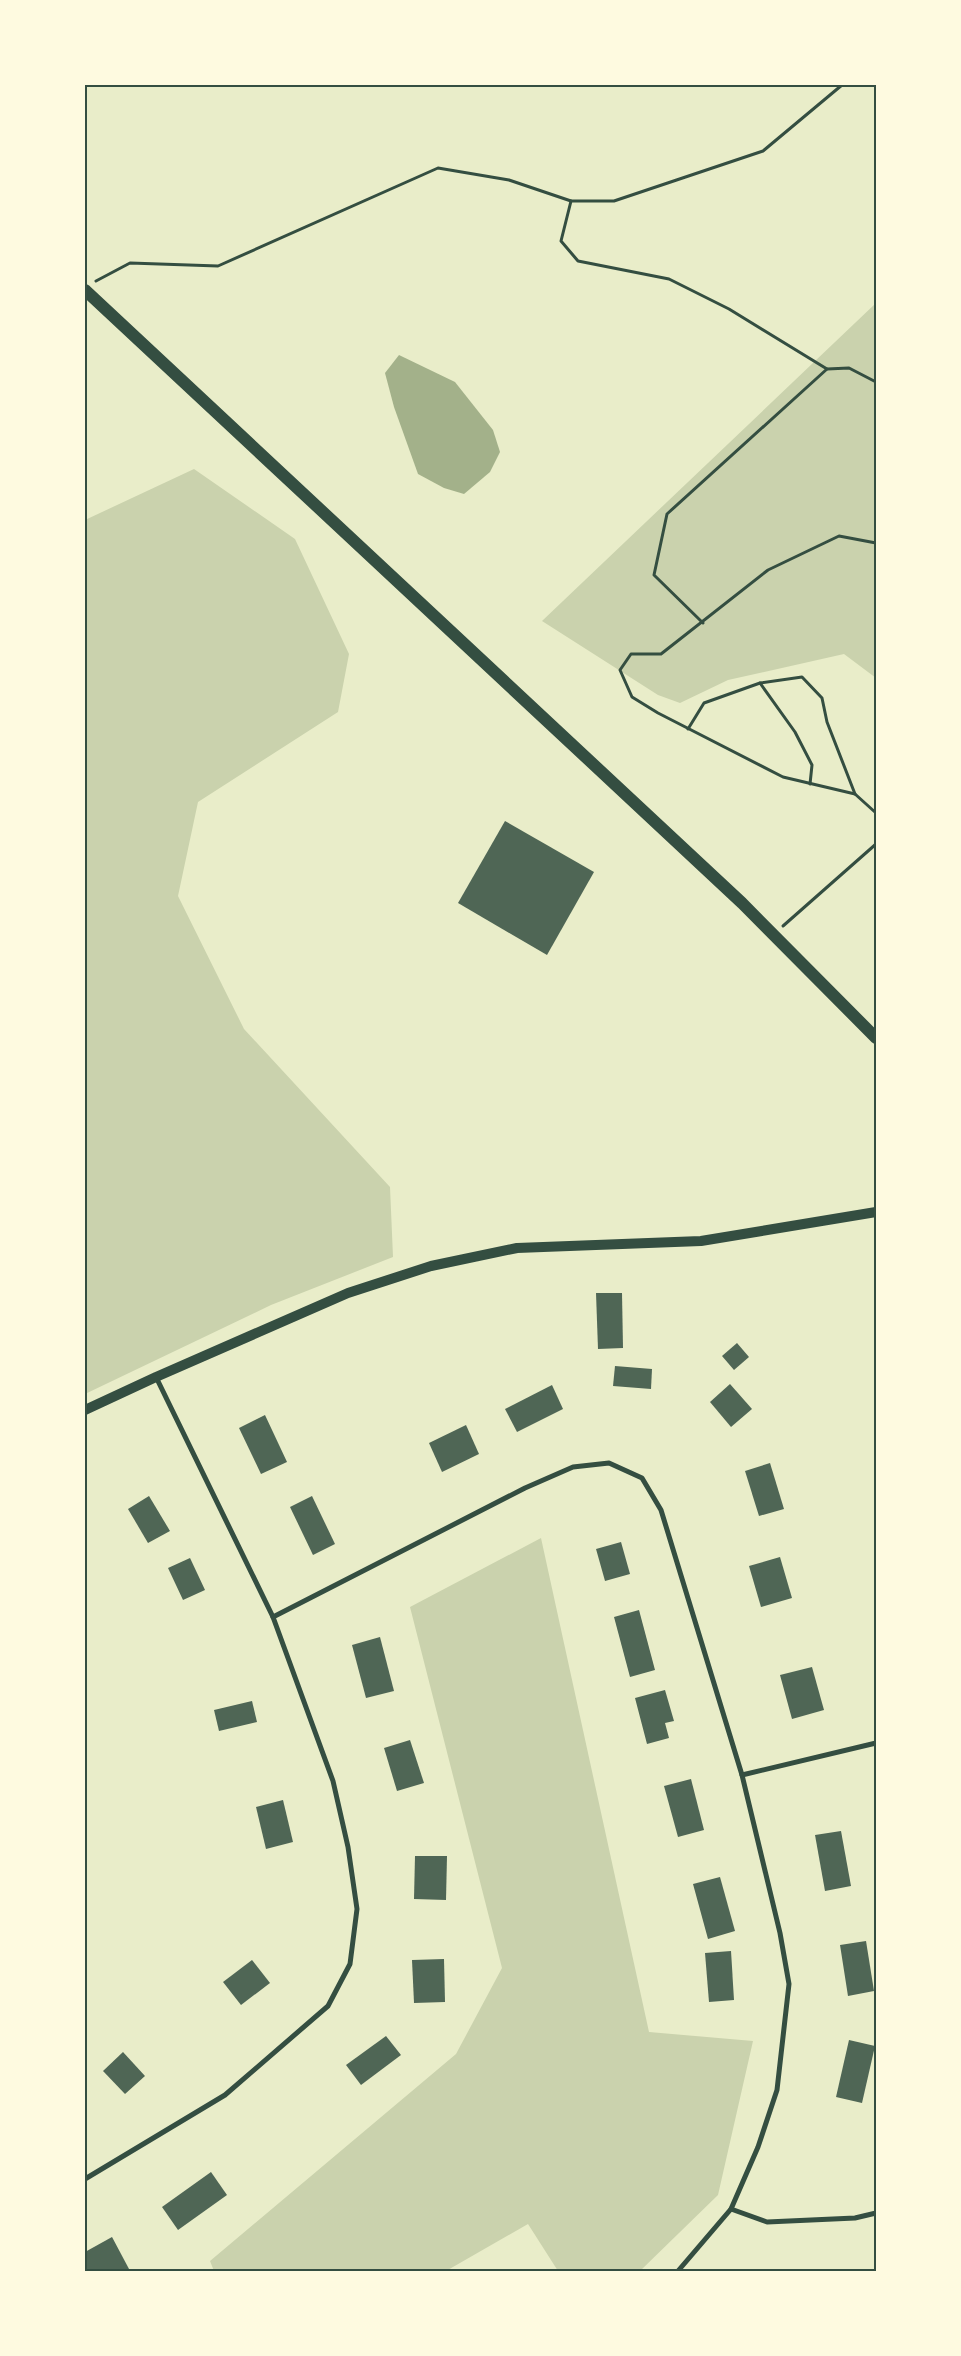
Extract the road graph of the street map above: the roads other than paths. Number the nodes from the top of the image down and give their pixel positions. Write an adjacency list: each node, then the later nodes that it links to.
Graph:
1 (89, 287): 2 (main road)
2 (876, 1038)
3 (876, 1212): 4 (main road)
4 (156, 1376): 5 (main road); 6 (street)
5 (85, 1410)
6 (273, 1617): 8 (street); 9 (street)
7 (876, 1743): 8 (street)
8 (742, 1775): 10 (street)
9 (85, 2179)
10 (731, 2210): 11 (street); 12 (street)
11 (876, 2213)
12 (678, 2271)

